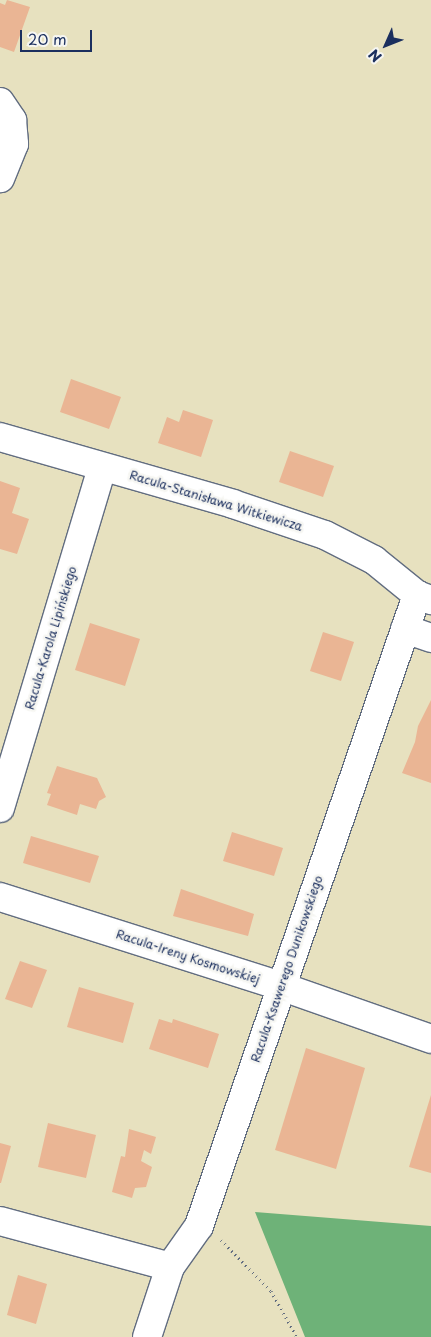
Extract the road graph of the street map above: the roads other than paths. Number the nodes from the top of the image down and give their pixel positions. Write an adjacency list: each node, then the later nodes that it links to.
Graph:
1 (0, 102): 2 (street)
2 (0, 178)
3 (0, 437): 4 (street, Racula-Stanisława Witkiewicza)
4 (102, 468): 5 (street, Racula-Stanisława Witkiewicza); 8 (street, Racula-Karola Lipińskiego)
5 (424, 597): 6 (street, Racula-Ksawerego Dunikowskiego)
6 (405, 629): 7 (street); 10 (street, Racula-Ksawerego Dunikowskiego)
7 (431, 638)
8 (0, 808)
9 (0, 897): 10 (street, Racula-Ireny Kosmowskiej)
10 (280, 986): 11 (street, Racula-Ireny Kosmowskiej); 13 (street, Racula-Ksawerego Dunikowskiego)
11 (431, 1039)
12 (0, 1221): 13 (street)
13 (170, 1267): 14 (street, Racula-Ksawerego Dunikowskiego)
14 (147, 1337)

